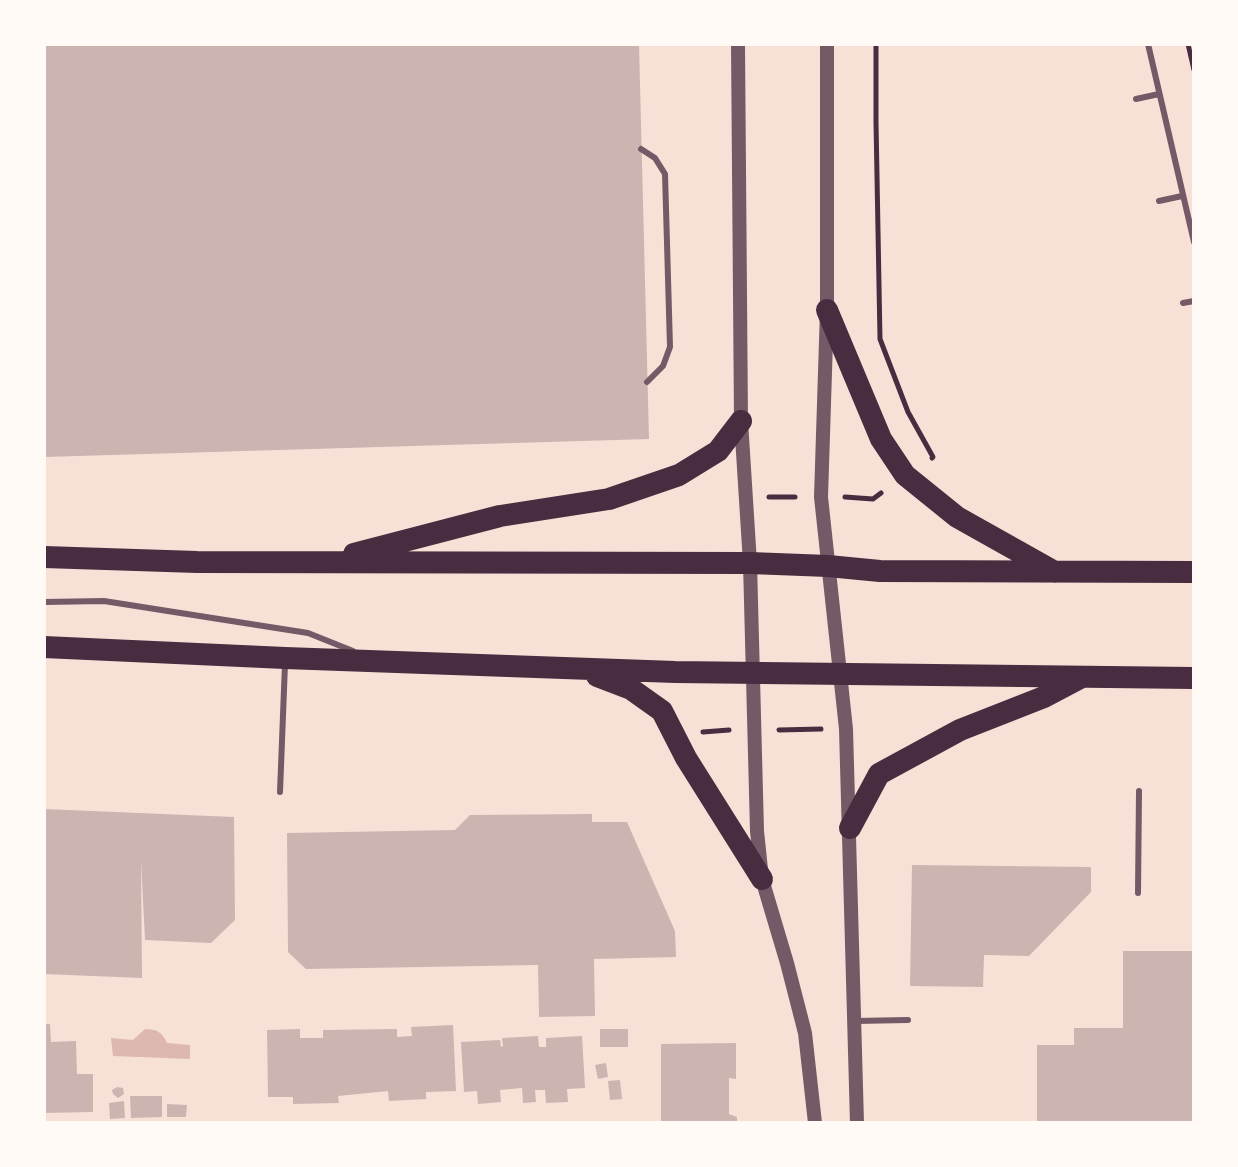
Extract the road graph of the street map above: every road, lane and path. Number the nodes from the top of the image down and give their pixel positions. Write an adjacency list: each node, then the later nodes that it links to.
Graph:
1 (738, 44): 17 (street)
2 (827, 44): 15 (street)
3 (876, 44): 18 (path)
4 (1148, 44): 7 (lane)
5 (1188, 44): 6 (path)
6 (1194, 70)
7 (1159, 94): 8 (lane); 10 (lane)
8 (1136, 99)
9 (641, 149): 16 (lane)
10 (1182, 196): 11 (lane); 12 (lane)
11 (1159, 201)
12 (1194, 242)
13 (1194, 301): 14 (lane)
14 (1183, 303)
15 (827, 310): 22 (street); 24 (highway)
16 (647, 382)
17 (741, 421): 20 (highway); 21 (street)
18 (933, 457)
19 (44, 557): 20 (highway)
20 (325, 562): 21 (highway)
21 (750, 563): 22 (highway); 30 (street)
22 (828, 566): 24 (highway); 31 (street)
23 (1194, 572): 24 (highway)
24 (1056, 573)
25 (44, 602): 28 (lane)
26 (44, 647): 27 (highway)
27 (285, 658): 28 (highway); 35 (lane)
28 (375, 661): 29 (highway)
29 (577, 669): 30 (highway); 37 (highway)
30 (753, 673): 31 (highway); 37 (street)
31 (841, 674): 32 (highway); 36 (street)
32 (1084, 676): 33 (highway); 36 (highway)
33 (1194, 678)
34 (1139, 791): 38 (lane)
35 (280, 792)
36 (850, 828): 40 (street)
37 (762, 879): 41 (street)
38 (1138, 893)
39 (908, 1020): 40 (lane)
40 (854, 1021): 42 (street)
41 (815, 1123)
42 (857, 1123)

